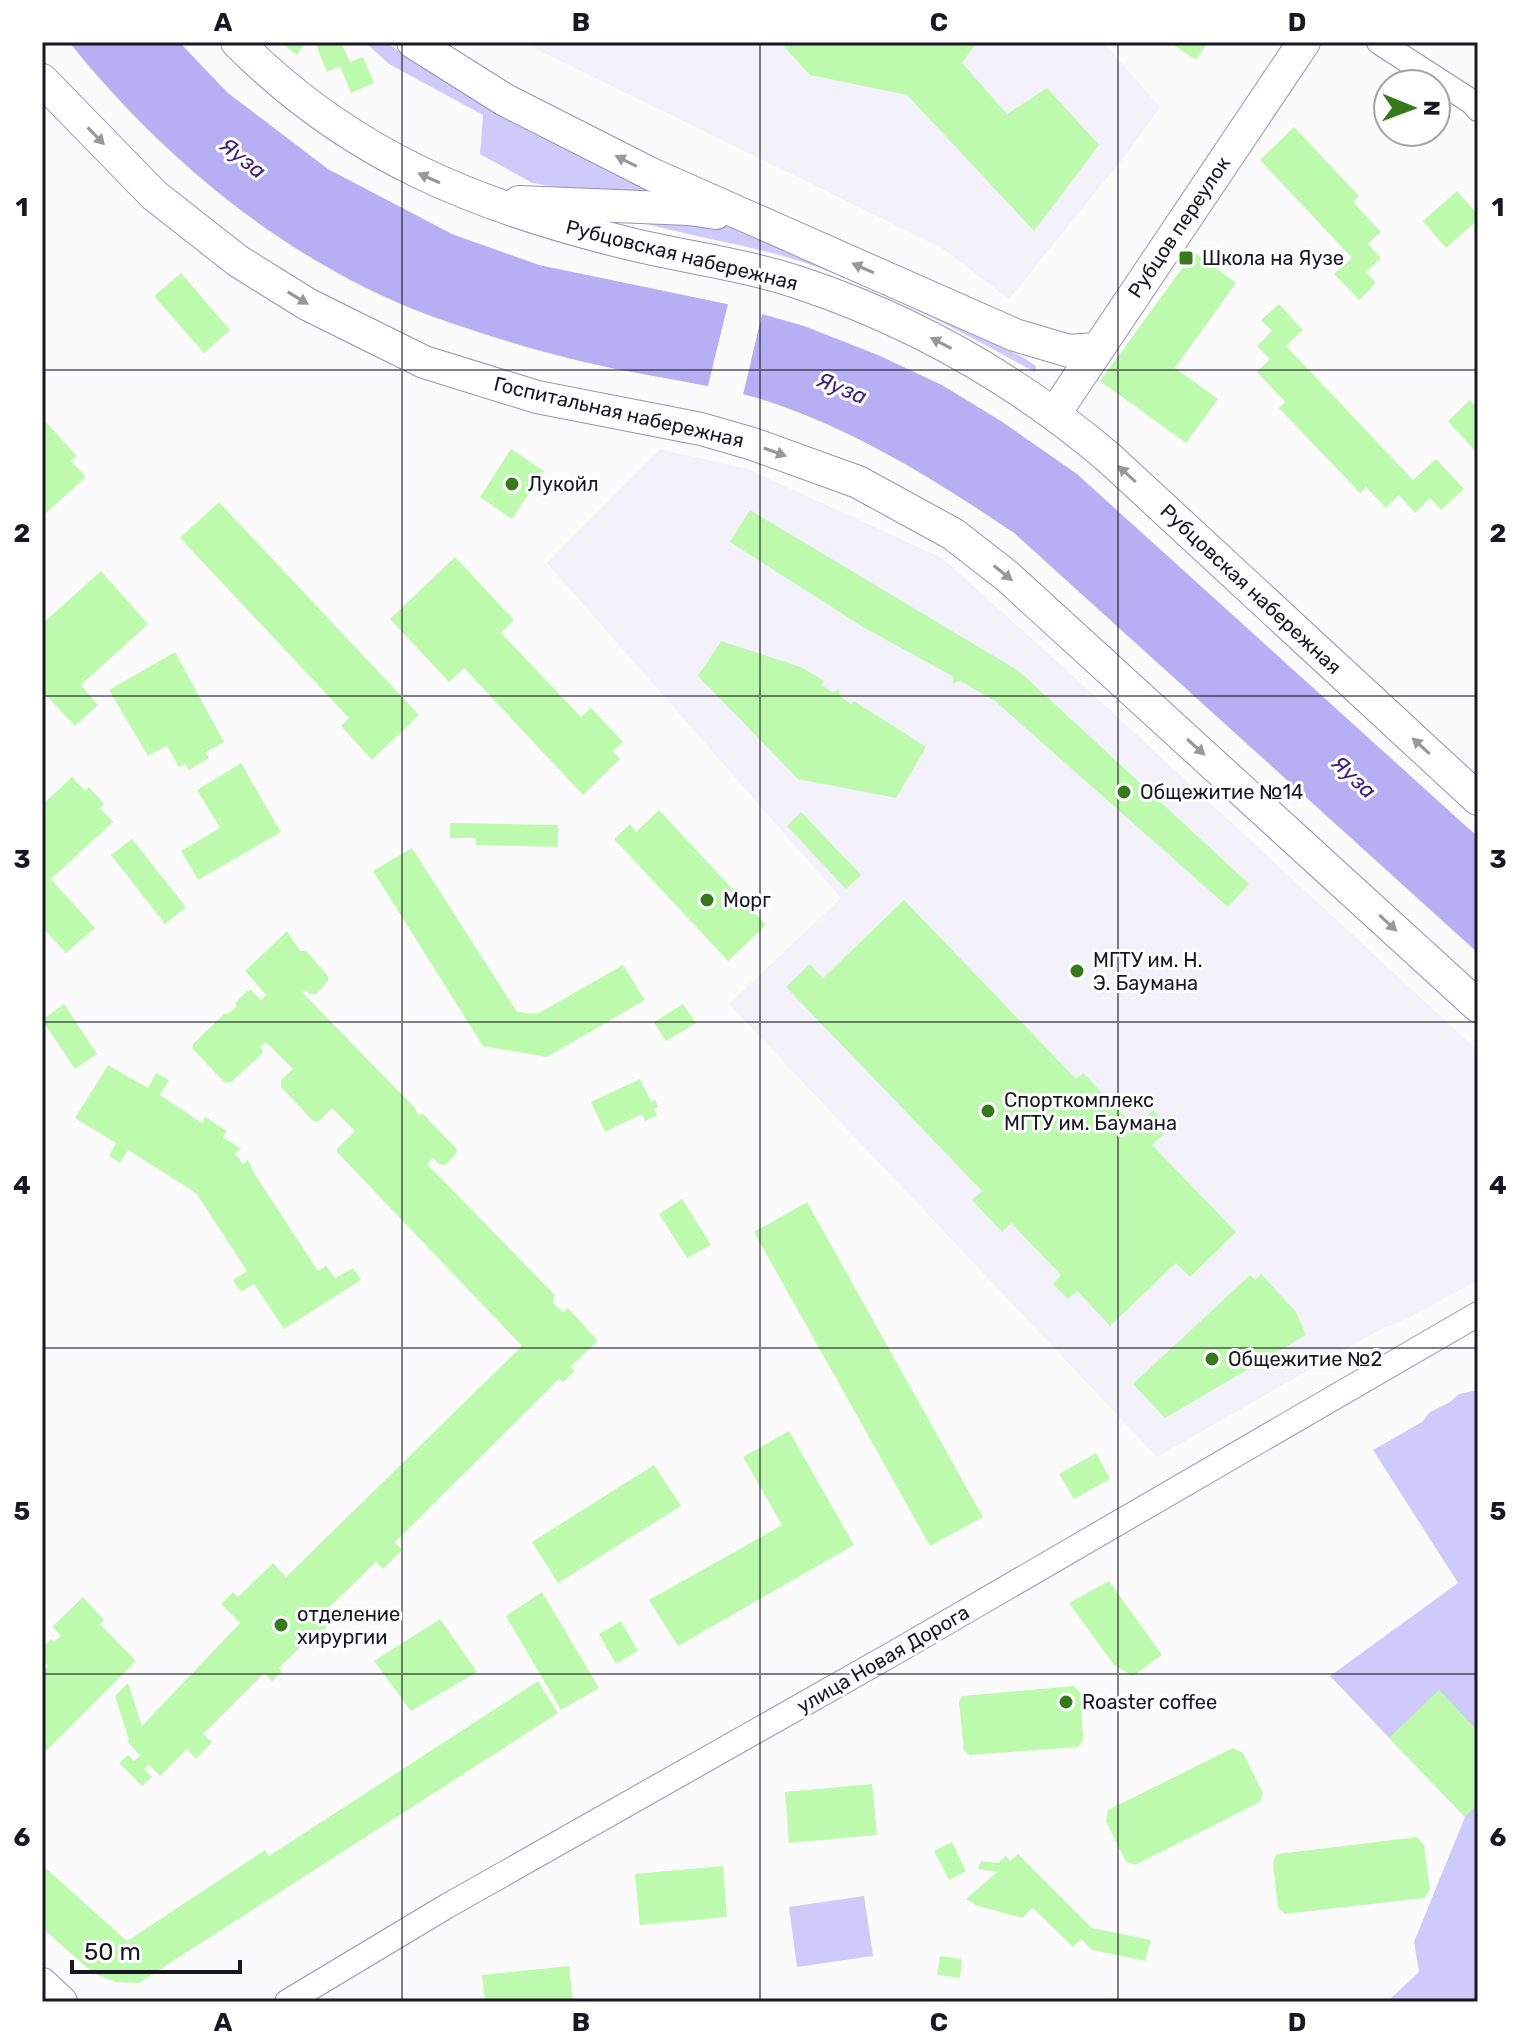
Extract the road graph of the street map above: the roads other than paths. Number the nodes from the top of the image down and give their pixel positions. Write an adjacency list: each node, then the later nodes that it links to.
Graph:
1 (237, 42): 7 (main road, Рубцовская набережная, one-way to 1)
2 (413, 42): 8 (main road, one-way to 2)
3 (1304, 42): 10 (main road, Рубцов переулок)
4 (1379, 42): 6 (street)
5 (42, 80): 14 (main road, Госпитальная набережная, one-way to 14)
6 (1478, 109)
7 (483, 202): 8 (main road); 11 (main road, Рубцовская набережная, one-way to 7)
8 (769, 226): 9 (main road, one-way to 8)
9 (960, 311): 10 (main road); 11 (main road)
10 (1096, 349): 12 (main road, Рубцов переулок)
11 (1019, 388): 12 (main road, Рубцовская набережная)
12 (1055, 413): 13 (main road, Рубцовская набережная, one-way to 12)
13 (1478, 799)
14 (1478, 1006)
15 (1478, 1314): 18 (street, улица Новая Дорога)
16 (42, 1984): 17 (main road)
17 (61, 2002)
18 (287, 2002)

